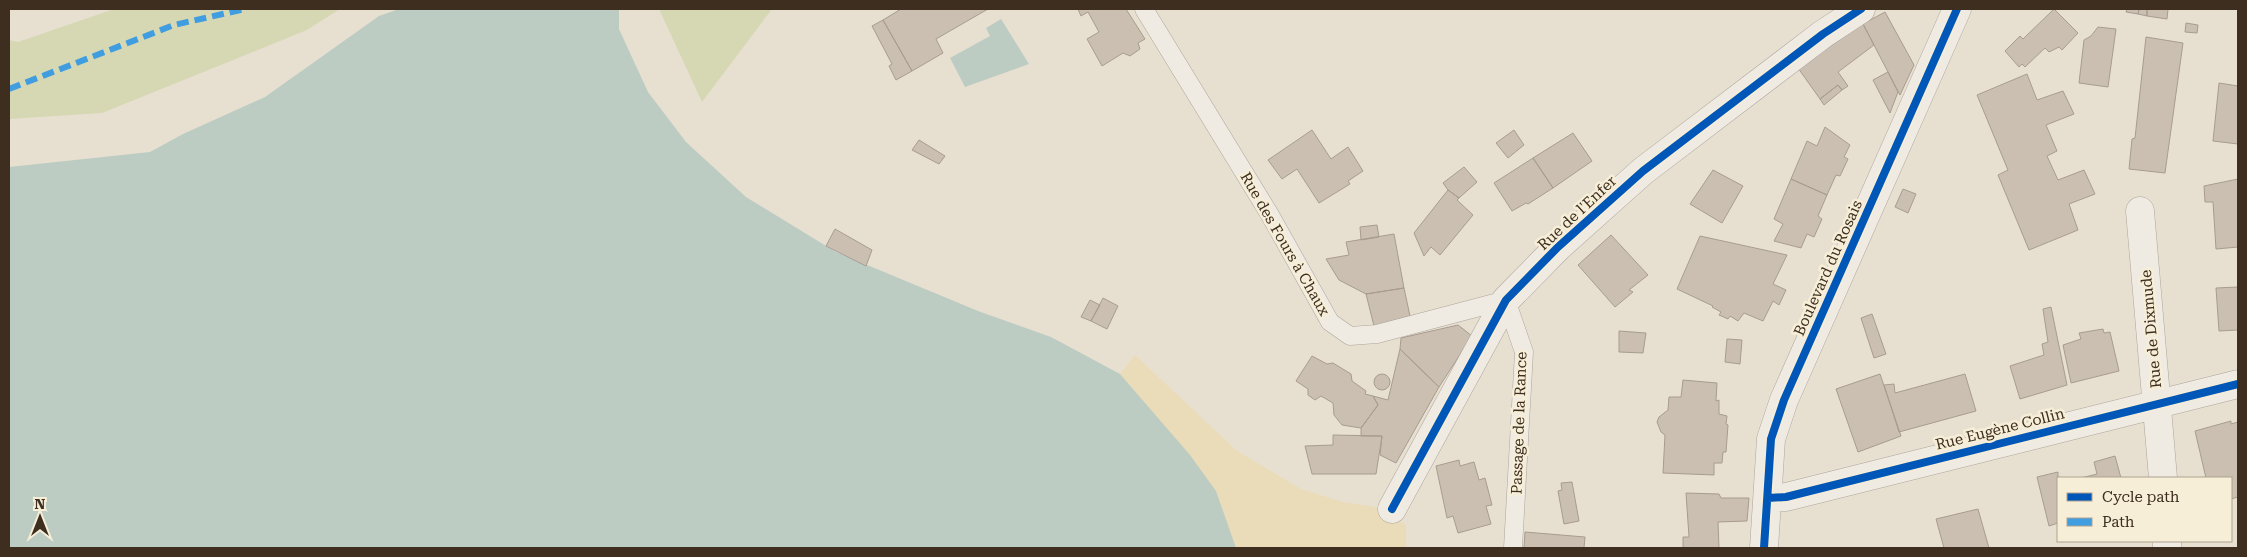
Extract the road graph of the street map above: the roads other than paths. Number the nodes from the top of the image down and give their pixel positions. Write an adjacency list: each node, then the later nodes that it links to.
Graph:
1 (1144, 9): 5 (lane, Rue des Fours à Chaux)
2 (1861, 9): 5 (street, Rue de l'Enfer)
3 (1957, 9): 9 (street, Boulevard du Rosais)
4 (2140, 210): 7 (street, Rue de Dixmude)
5 (1506, 300): 10 (street, Rue de l'Enfer); 11 (lane, Passage de la Rance)
6 (2238, 384): 7 (street, Rue Eugène Collin)
7 (2158, 404): 8 (street, Rue de Dixmude); 9 (street, Rue Eugène Collin)
8 (2163, 477)
9 (1768, 498): 12 (street, Boulevard du Rosais)
10 (1392, 509)
11 (1513, 548)
12 (1764, 548)

